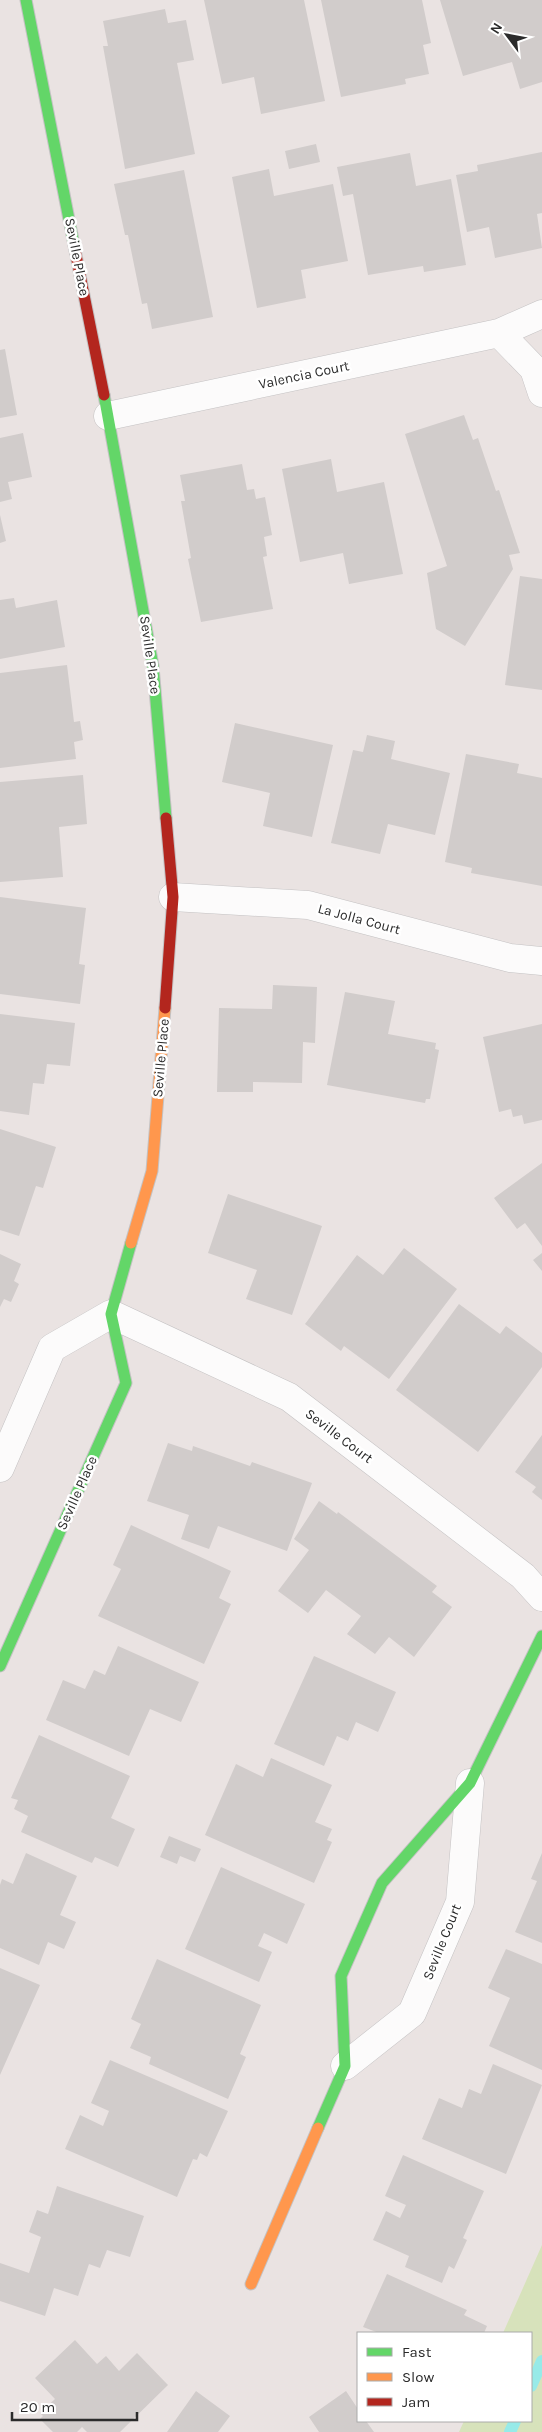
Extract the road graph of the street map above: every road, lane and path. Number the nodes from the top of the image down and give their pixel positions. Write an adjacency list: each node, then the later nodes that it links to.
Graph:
1 (26, 0): 5 (street, Seville Place)
2 (542, 314): 3 (street, Valencia Court)
3 (499, 333): 4 (street); 5 (street, Valencia Court)
4 (542, 393)
5 (108, 416): 6 (street, Seville Place)
6 (173, 897): 7 (street, La Jolla Court); 8 (street, Seville Place)
7 (542, 961)
8 (111, 1314): 9 (street); 10 (street, Seville Court); 12 (street, Seville Place)
9 (0, 1468)
10 (542, 1597)
11 (542, 1636): 13 (street, Seville Court)
12 (0, 1666)
13 (470, 1783): 14 (street, Seville Court); 14 (street, Seville Court)
14 (346, 2066): 15 (street, Seville Court)
15 (251, 2284)

